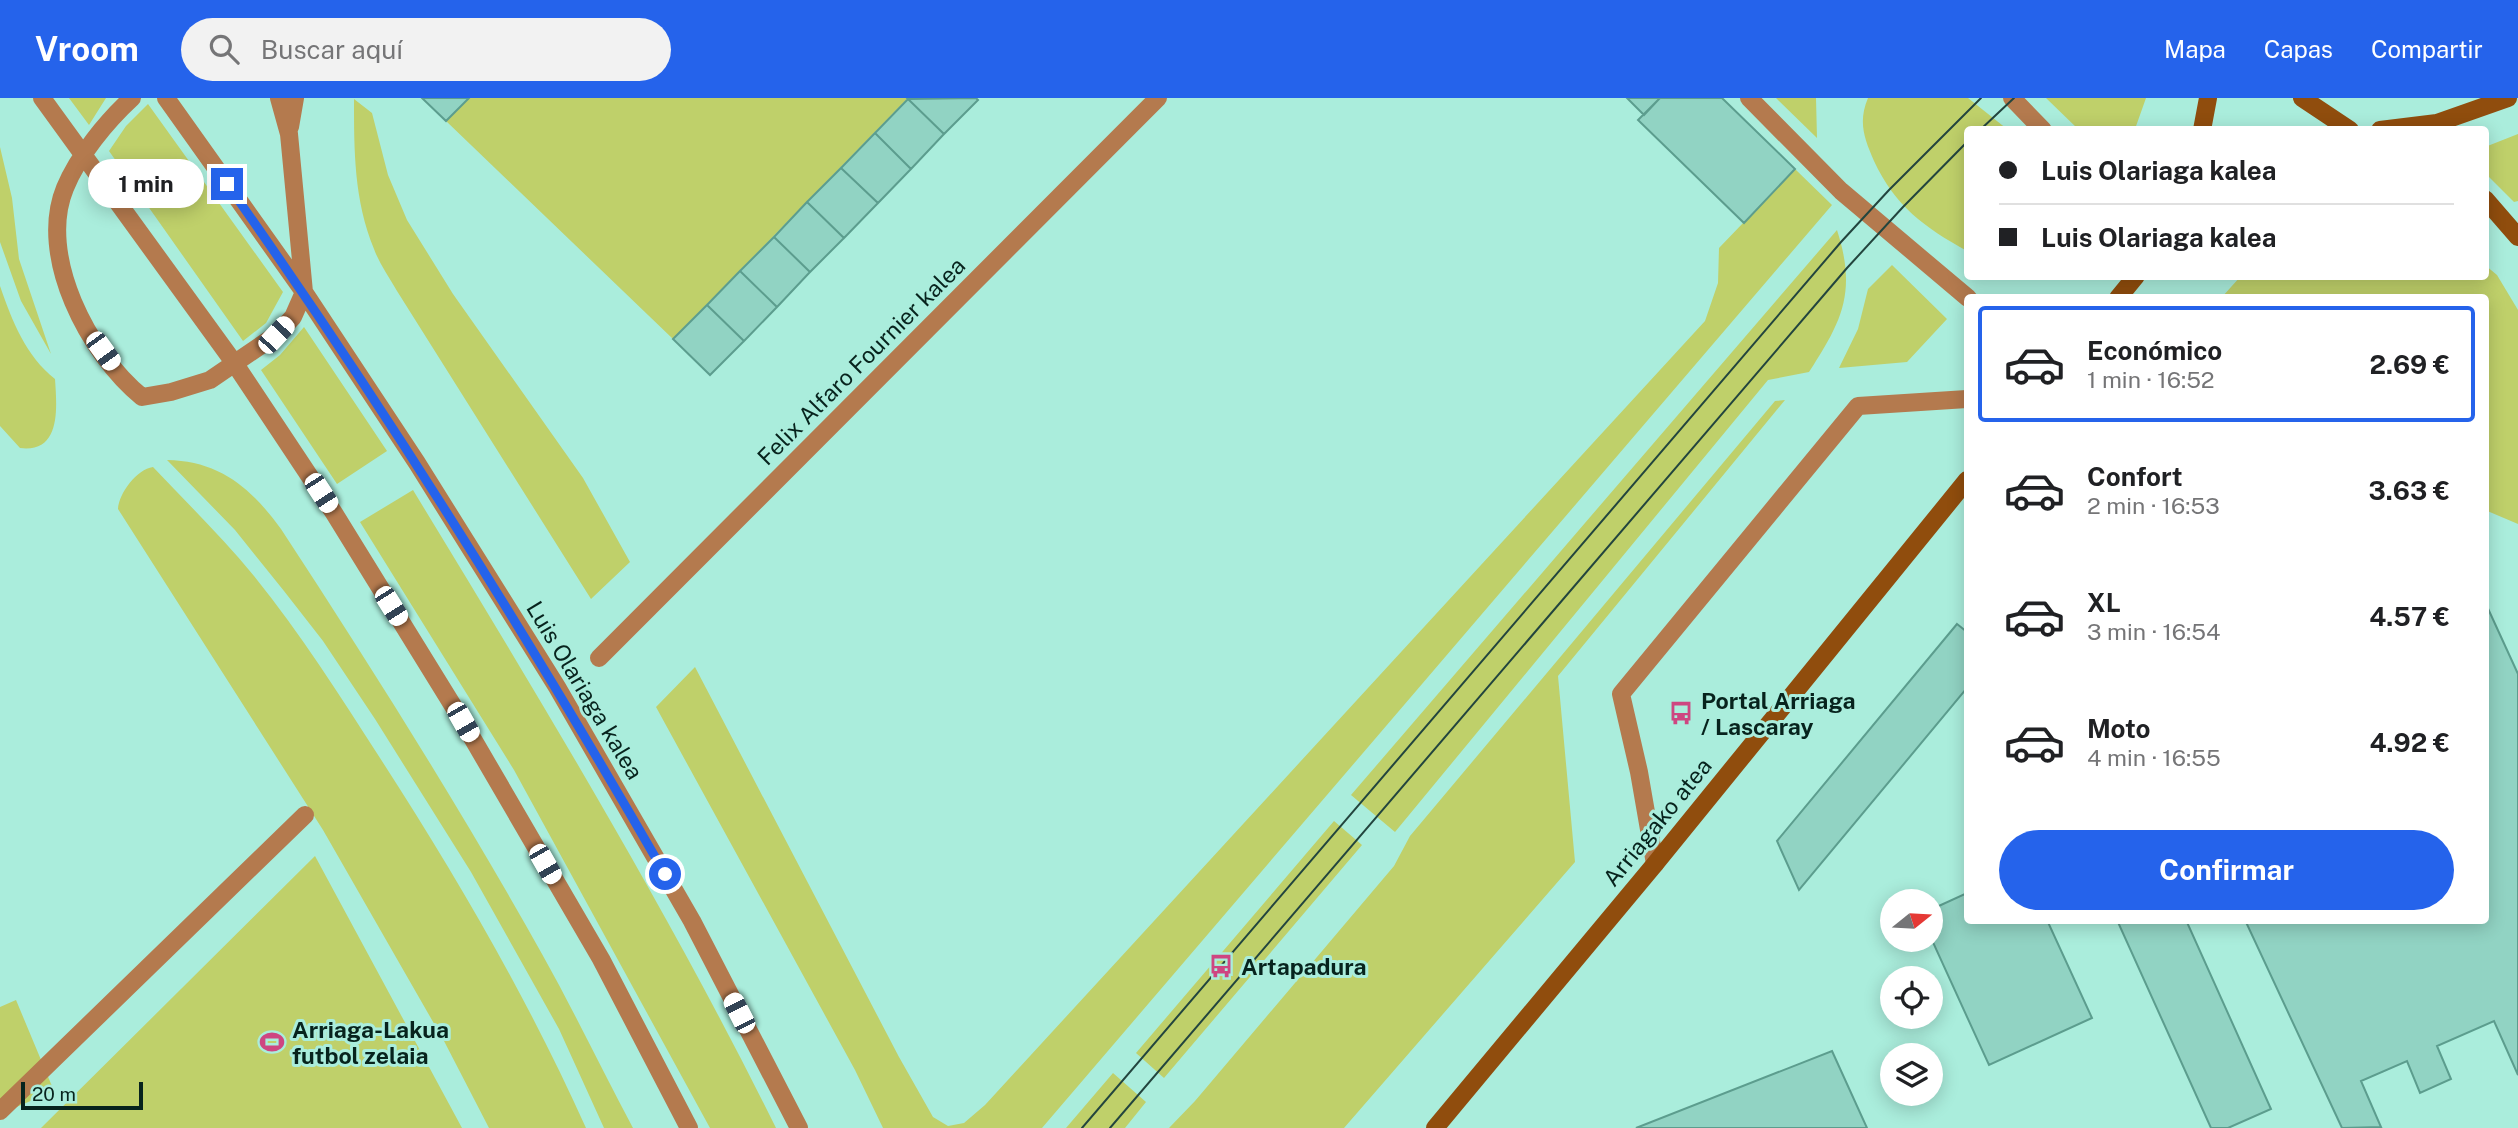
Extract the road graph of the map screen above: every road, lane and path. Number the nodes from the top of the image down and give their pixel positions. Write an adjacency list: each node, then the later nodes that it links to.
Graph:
1 (42, 98): 17 (street)
2 (132, 98): 17 (street)
3 (166, 98): 21 (street, Luis Olariaga kalea)
4 (279, 98): 16 (street, Luis Olariaga kalea)
5 (295, 98): 16 (street)
6 (1158, 98): 27 (street, Felix Alfaro Fournier kalea)
7 (1748, 98): 23 (street)
8 (2012, 98): 12 (street)
9 (2208, 98): 13 (main road)
10 (2302, 98): 14 (main road)
11 (2508, 98): 15 (main road)
12 (2039, 126)
13 (2203, 126)
14 (2344, 126)
15 (2409, 126)
16 (289, 134): 21 (street, Luis Olariaga kalea)
17 (84, 155): 24 (street); 24 (street)
18 (2489, 204): 19 (main road)
19 (2518, 237)
20 (2133, 280): 22 (main road)
21 (304, 292): 24 (street); 32 (street, Luis Olariaga kalea)
22 (2121, 294)
23 (1964, 295)
24 (235, 364): 31 (street)
25 (1964, 398): 29 (street)
26 (1964, 484): 29 (main road, Arriagako atea)
27 (599, 658)
28 (305, 815): 30 (street)
29 (1655, 864): 33 (main road, Arriagako atea)
30 (0, 1111)
31 (689, 1128)
32 (799, 1128)
33 (1435, 1128)

